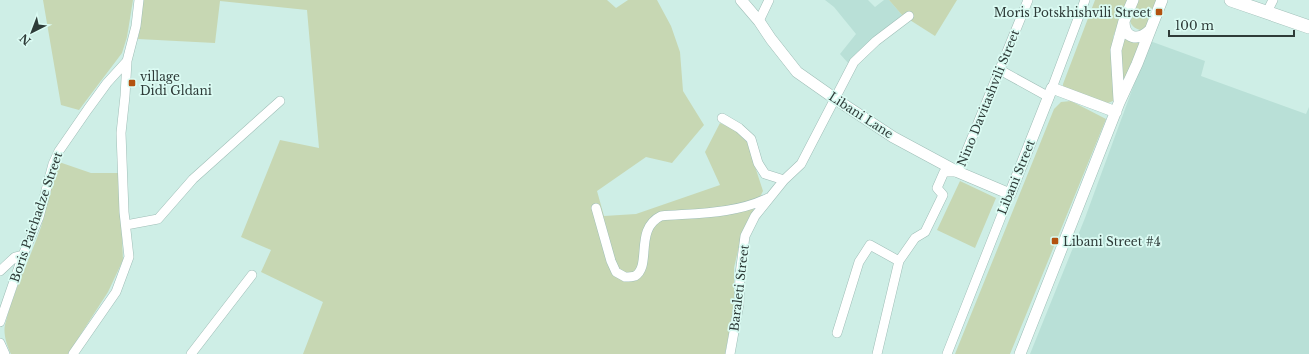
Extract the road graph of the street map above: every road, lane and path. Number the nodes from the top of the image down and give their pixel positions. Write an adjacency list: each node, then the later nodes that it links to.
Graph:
1 (140, 0): 16 (street)
2 (741, 0): 12 (street, Libani Lane)
3 (769, 0): 12 (street)
4 (1028, 0): 17 (street, Nino Davitashvili Street)
5 (1085, 0): 18 (street, Libani Street)
6 (1133, 0): 13 (street)
7 (1162, 0): 15 (street)
8 (1231, 0): 10 (main road)
9 (1272, 0): 10 (street)
10 (1267, 12): 14 (main road)
11 (909, 16): 19 (street, Baraleti Street)
12 (759, 21): 19 (street, Libani Lane)
13 (1124, 21): 15 (street); 21 (street)
14 (1309, 27)
15 (1149, 31): 21 (street)
16 (127, 61): 28 (street); 29 (street, Boris Paichadze Street)
17 (1000, 70): 18 (street); 23 (street, Nino Davitashvili Street)
18 (1050, 92): 21 (street); 25 (street, Libani Street)
19 (834, 98): 23 (street, Libani Lane); 24 (street, Baraleti Street)
20 (280, 101): 28 (street)
21 (1118, 108): 42 (street)
22 (722, 118): 24 (street)
23 (958, 172): 25 (street, Libani Lane); 30 (street, Nino Davitashvili Street)
24 (784, 180): 26 (street, Baraleti Street)
25 (1010, 194): 41 (street, Libani Street)
26 (770, 197): 27 (street); 39 (street, Baraleti Street)
27 (596, 208)
28 (126, 225): 37 (street)
29 (22, 255): 31 (street); 33 (street, Boris Paichadze Street)
30 (899, 261): 34 (street); 40 (street, Nino Davitashvili Street)
31 (0, 271)
32 (252, 275): 38 (street)
33 (0, 322)
34 (837, 333)
35 (0, 343): 36 (street)
36 (5, 354)
37 (73, 354)
38 (191, 354)
39 (730, 354)
40 (877, 354)
41 (947, 354)
42 (1020, 354)

